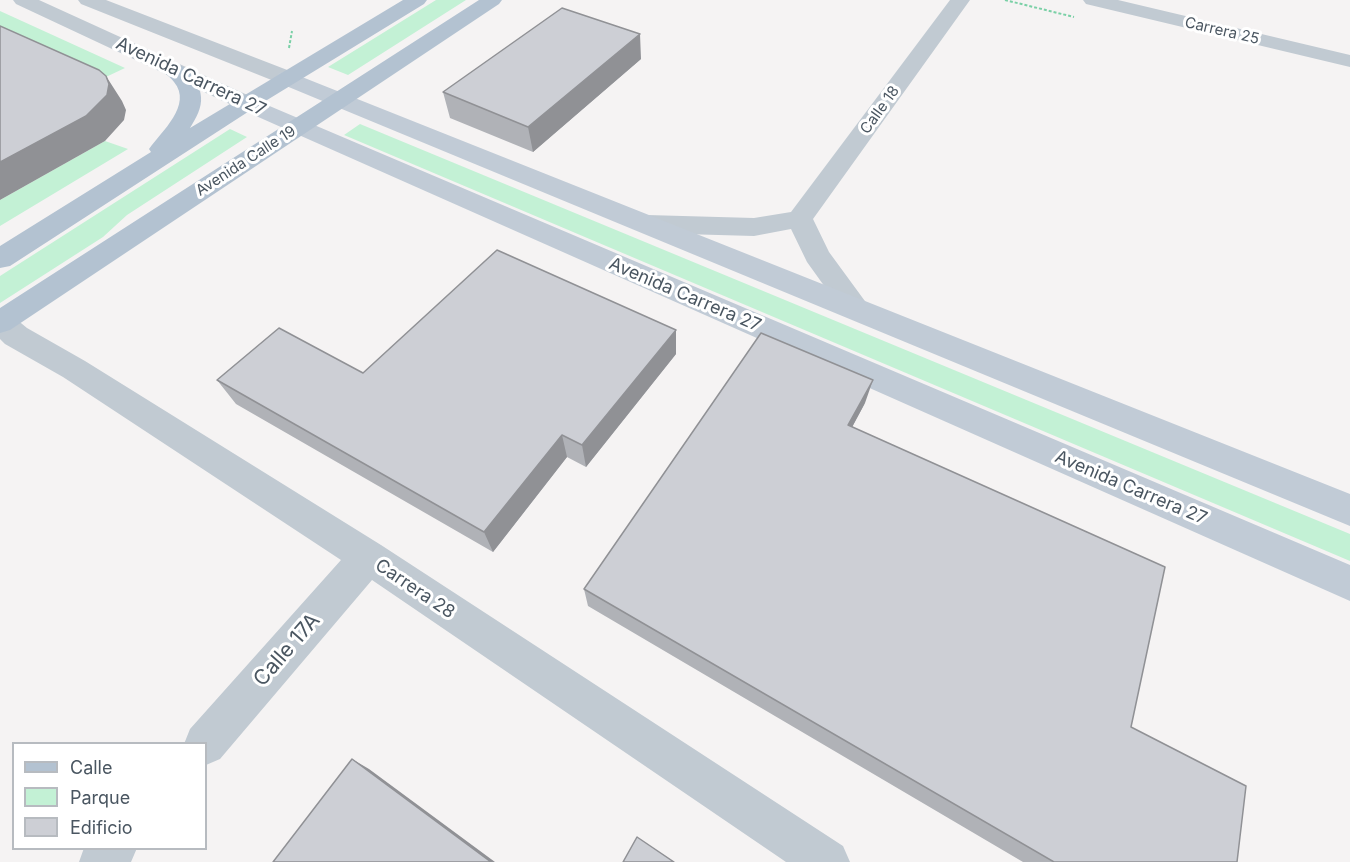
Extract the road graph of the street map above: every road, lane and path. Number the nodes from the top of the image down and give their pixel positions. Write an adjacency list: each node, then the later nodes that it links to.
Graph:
1 (23, 0): 8 (street, Avenida Carrera 27)
2 (88, 0): 9 (street, Avenida Carrera 27)
3 (417, 0): 9 (main road)
4 (492, 0): 10 (main road, Avenida Calle 19)
5 (960, 0): 14 (street, Calle 18)
6 (1093, 0): 7 (street, Carrera 25)
7 (1350, 61)
8 (171, 68): 11 (street, Avenida Carrera 27); 13 (main road)
9 (287, 78): 10 (main road, Avenida Carrera 27); 11 (main road)
10 (341, 100): 12 (main road, Avenida Calle 19); 15 (main road, Avenida Carrera 27)
11 (246, 103): 12 (main road, Avenida Carrera 27); 13 (main road)
12 (298, 127): 18 (main road, Avenida Calle 19); 21 (main road, Avenida Carrera 27)
13 (137, 171): 16 (main road)
14 (800, 219): 15 (street); 17 (street)
15 (647, 224): 17 (main road, Avenida Carrera 27)
16 (0, 259)
17 (855, 308): 19 (main road, Avenida Carrera 27)
18 (0, 322): 20 (street, Carrera 28)
19 (1350, 510)
20 (368, 557): 22 (street, Calle 17A); 25 (street, Carrera 28)
21 (1350, 583)
22 (207, 743)
23 (113, 850): 24 (street)
24 (102, 862)
25 (827, 862)

